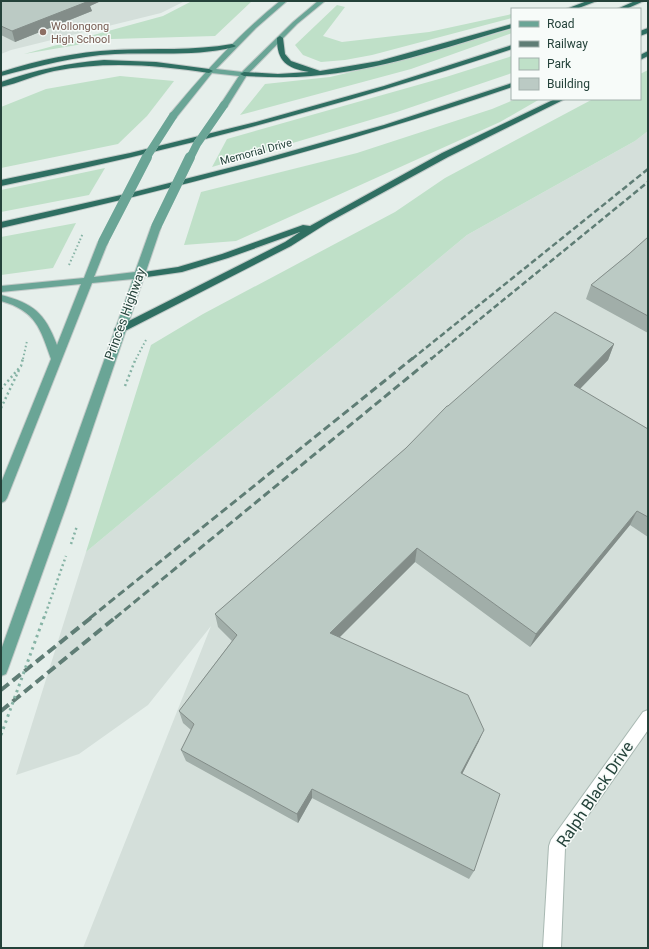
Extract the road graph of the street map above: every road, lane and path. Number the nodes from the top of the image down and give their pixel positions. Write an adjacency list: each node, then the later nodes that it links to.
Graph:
1 (284, 1): 9 (main road)
2 (322, 1): 8 (main road, Princes Highway)
3 (594, 1): 5 (highway)
4 (641, 1): 6 (highway)
5 (572, 8)
6 (623, 8)
7 (511, 26): 12 (highway)
8 (280, 38): 12 (highway); 14 (main road, Princes Highway)
9 (232, 46): 11 (main road); 13 (highway)
10 (511, 47): 18 (highway)
11 (209, 71): 14 (main road); 15 (highway); 22 (main road, bridge)
12 (326, 73): 14 (highway)
13 (1, 74)
14 (244, 74): 21 (main road, Princes Highway, bridge)
15 (1, 85)
16 (511, 85): 20 (highway, Memorial Drive)
17 (559, 100): 19 (highway)
18 (1, 183)
19 (326, 220): 21 (highway); 25 (highway)
20 (1, 225)
21 (140, 275): 22 (main road); 25 (main road, Princes Highway)
22 (88, 280): 23 (main road); 28 (main road)
23 (1, 289)
24 (1, 298): 28 (main road)
25 (119, 330): 35 (main road, Princes Highway)
26 (150, 333): 31 (path)
27 (26, 337): 29 (path)
28 (56, 359): 33 (main road)
29 (21, 366): 30 (path); 32 (path)
30 (1, 389)
31 (122, 390)
32 (1, 408)
33 (1, 498)
34 (78, 524): 37 (path, bridge)
35 (1, 669)
36 (648, 717): 38 (street, Ralph Black Drive)
37 (1, 735)
38 (552, 948)

